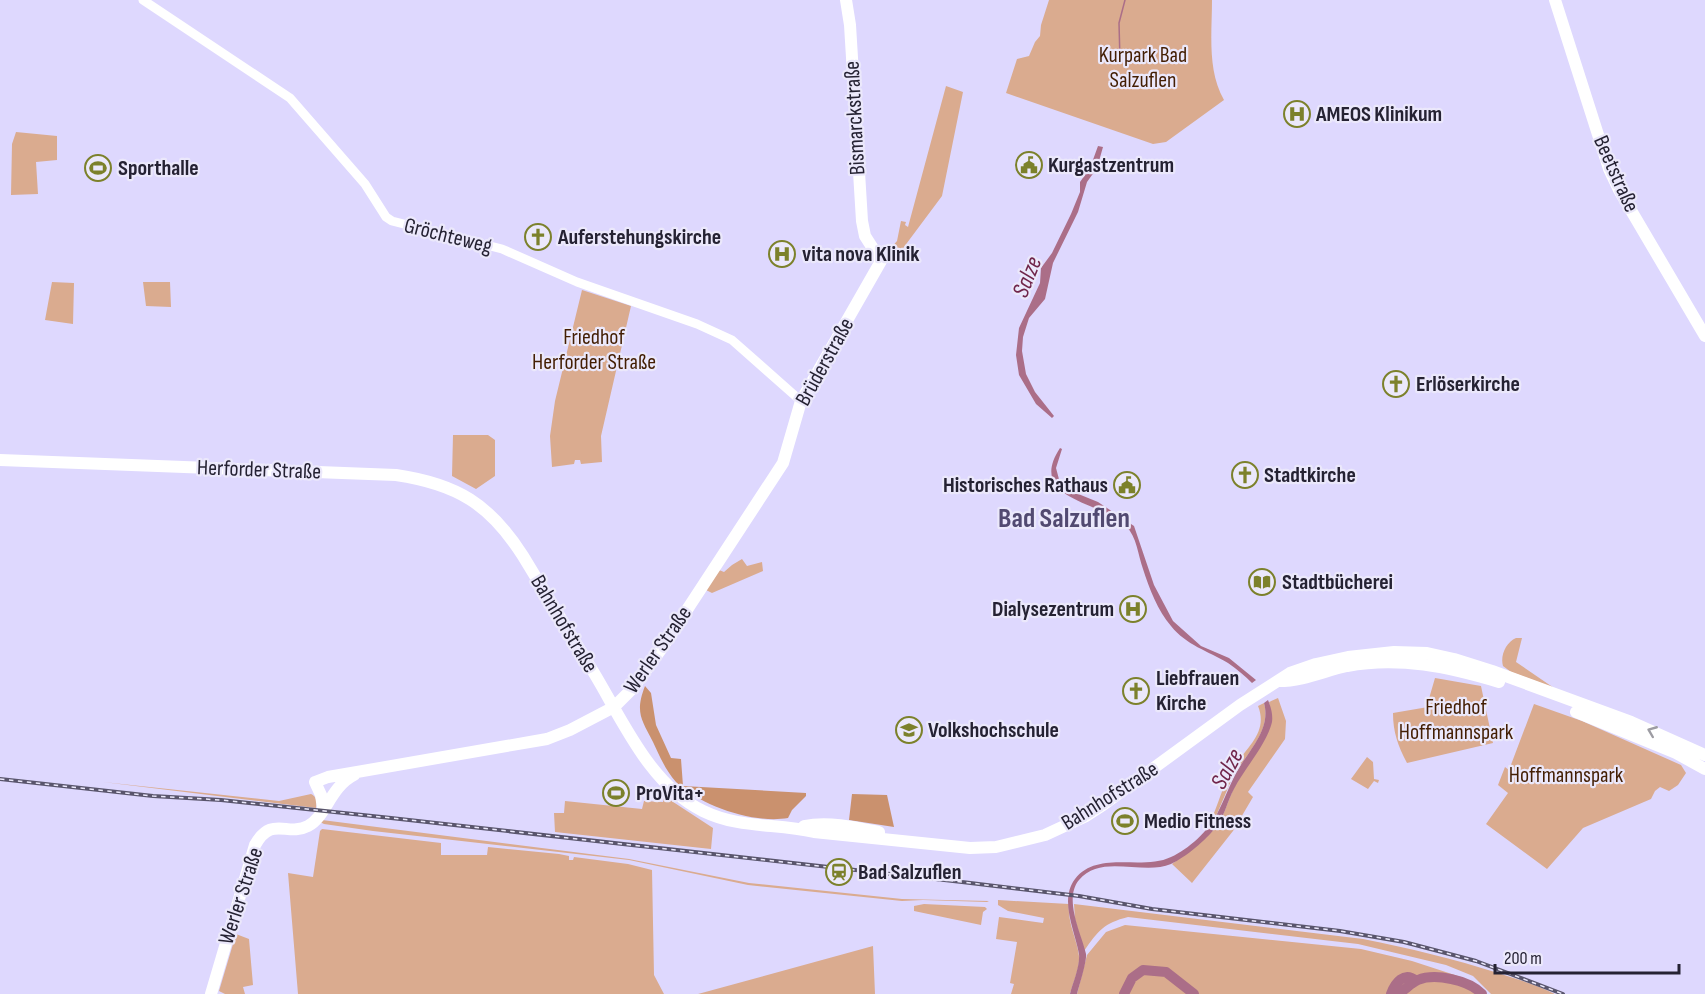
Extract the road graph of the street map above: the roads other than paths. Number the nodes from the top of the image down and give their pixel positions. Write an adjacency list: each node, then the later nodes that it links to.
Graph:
1 (143, 0): 6 (street, Gröchteweg)
2 (846, 0): 4 (main road, Bismarckstraße)
3 (1555, 0): 5 (main road, Beetstraße)
4 (880, 263): 6 (main road, Brüderstraße)
5 (1705, 336)
6 (801, 401): 8 (main road, Brüderstraße)
7 (0, 460): 9 (main road, Herforder Straße)
8 (762, 496): 11 (main road, Werler Straße)
9 (503, 526): 11 (main road, Bahnhofstraße)
10 (1279, 681): 11 (main road, Bahnhofstraße); 12 (main road, Bahnhofstraße, one-way to 10); 13 (main road)
11 (614, 707): 14 (main road, Werler Straße)
12 (1705, 755)
13 (1705, 768)
14 (366, 769): 15 (main road, Werler Straße); 15 (main road, Werler Straße)
15 (323, 808): 16 (main road, Werler Straße)
16 (211, 994)

